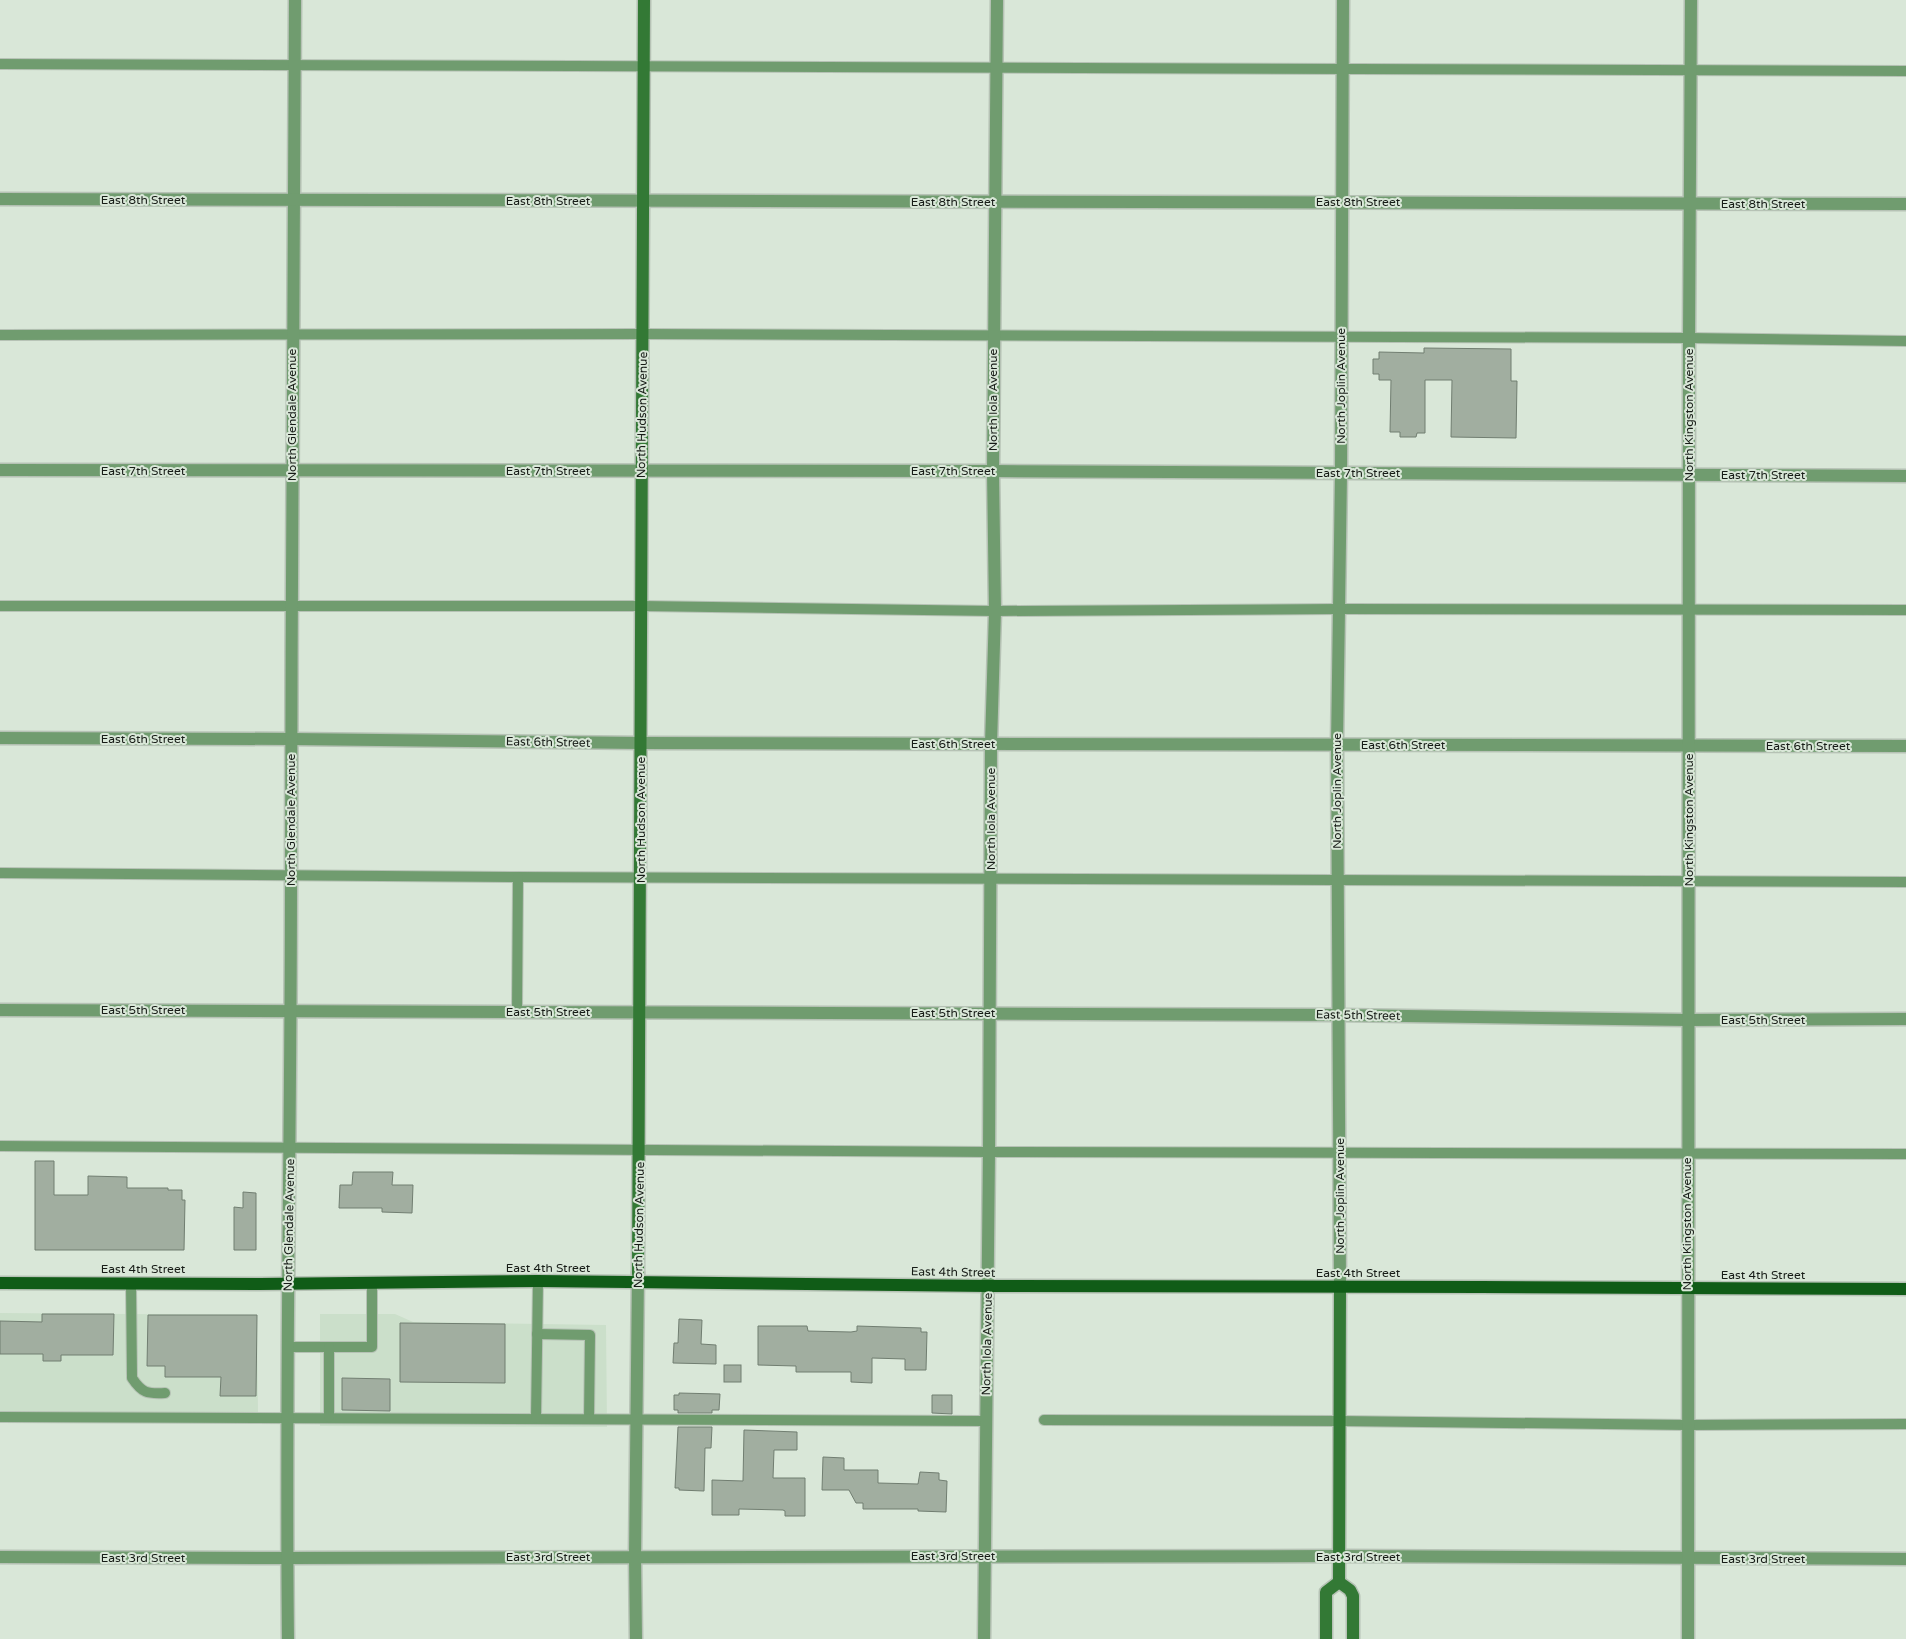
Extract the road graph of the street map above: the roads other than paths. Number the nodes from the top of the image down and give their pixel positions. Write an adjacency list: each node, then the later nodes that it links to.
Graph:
1 (295, 0): 7 (street, North Glendale Avenue)
2 (644, 0): 8 (main road, North Hudson Avenue)
3 (997, 0): 9 (street, North Iola Avenue)
4 (1343, 0): 10 (street, North Joplin Avenue)
5 (1691, 0): 11 (street, North Kingston Avenue)
6 (0, 64): 7 (lane)
7 (294, 66): 8 (lane); 14 (street, North Glendale Avenue)
8 (644, 66): 9 (lane); 15 (main road, North Hudson Avenue)
9 (996, 67): 10 (lane); 16 (street, North Iola Avenue)
10 (1342, 68): 11 (lane); 17 (street, North Joplin Avenue)
11 (1691, 69): 12 (lane); 18 (street, North Kingston Avenue)
12 (1906, 70)
13 (0, 199): 14 (street, East 8th Street)
14 (294, 200): 15 (street, East 8th Street); 23 (street, North Glendale Avenue)
15 (643, 202): 16 (street, East 8th Street); 20 (main road, North Hudson Avenue)
16 (994, 202): 17 (street, East 8th Street); 22 (street, North Iola Avenue)
17 (1342, 202): 18 (street, East 8th Street); 24 (street, North Joplin Avenue)
18 (1690, 203): 19 (street, East 8th Street); 25 (street, North Kingston Avenue)
19 (1906, 204)
20 (643, 334): 22 (lane); 23 (lane); 28 (main road, North Hudson Avenue)
21 (0, 335): 23 (lane)
22 (994, 335): 24 (lane); 30 (street, North Iola Avenue)
23 (292, 336): 29 (street, North Glendale Avenue)
24 (1342, 338): 25 (lane); 31 (street, North Joplin Avenue)
25 (1689, 338): 26 (lane); 32 (street, North Kingston Avenue)
26 (1906, 341)
27 (0, 470): 29 (street, East 7th Street)
28 (641, 470): 29 (street, East 7th Street); 30 (street, East 7th Street); 35 (main road, North Hudson Avenue)
29 (292, 471): 36 (street, North Glendale Avenue)
30 (993, 471): 31 (street, East 7th Street); 39 (street, North Iola Avenue)
31 (1341, 473): 32 (street, East 7th Street); 37 (street, North Joplin Avenue)
32 (1689, 475): 33 (street, East 7th Street); 40 (street, North Kingston Avenue)
33 (1906, 476)
34 (0, 606): 36 (lane)
35 (640, 606): 36 (lane); 39 (lane); 43 (main road, North Hudson Avenue)
36 (292, 607): 42 (street, North Glendale Avenue)
37 (1338, 609): 39 (lane); 40 (lane); 45 (street, North Joplin Avenue)
38 (1906, 610): 40 (lane)
39 (995, 611): 44 (street, North Iola Avenue)
40 (1690, 611): 46 (street, North Kingston Avenue)
41 (0, 738): 42 (street, East 6th Street)
42 (292, 739): 43 (street, East 6th Street); 49 (street, North Glendale Avenue)
43 (641, 744): 44 (street, East 6th Street); 51 (main road, North Hudson Avenue)
44 (991, 744): 45 (street, East 6th Street); 52 (street, North Iola Avenue)
45 (1337, 745): 46 (street, East 6th Street); 53 (street, North Joplin Avenue)
46 (1689, 745): 47 (street, East 6th Street); 54 (street, North Kingston Avenue)
47 (1906, 746)
48 (0, 873): 49 (lane)
49 (292, 875): 50 (lane); 57 (street, North Glendale Avenue)
50 (518, 877): 51 (lane); 58 (lane)
51 (641, 877): 52 (lane); 59 (main road, North Hudson Avenue)
52 (991, 879): 53 (lane); 60 (street, North Iola Avenue)
53 (1338, 880): 54 (lane); 61 (street, North Joplin Avenue)
54 (1688, 880): 55 (lane); 63 (street, North Kingston Avenue)
55 (1906, 882)
56 (0, 1010): 57 (street, East 5th Street)
57 (290, 1011): 58 (street, East 5th Street); 65 (street, North Glendale Avenue)
58 (517, 1012): 59 (street, East 5th Street)
59 (639, 1012): 60 (street, East 5th Street); 66 (main road, North Hudson Avenue)
60 (990, 1014): 61 (street, East 5th Street); 67 (street, North Iola Avenue)
61 (1338, 1015): 63 (street, East 5th Street); 68 (street, North Joplin Avenue)
62 (1906, 1019): 63 (street, East 5th Street)
63 (1687, 1020): 69 (street, North Kingston Avenue)
64 (0, 1146): 65 (lane)
65 (290, 1146): 66 (lane); 75 (street, North Glendale Avenue)
66 (639, 1150): 67 (lane); 71 (main road, North Hudson Avenue)
67 (989, 1152): 68 (lane); 77 (street, North Iola Avenue)
68 (1340, 1153): 69 (lane); 78 (street, North Joplin Avenue)
69 (1687, 1154): 70 (lane); 79 (street, North Kingston Avenue)
70 (1906, 1154)
71 (638, 1278): 72 (main road, East 4th Street); 77 (main road, East 4th Street); 90 (street, North Hudson Avenue)
72 (538, 1281): 76 (main road, East 4th Street); 81 (lane)
73 (0, 1283): 74 (main road, East 4th Street)
74 (130, 1283): 75 (main road, East 4th Street); 84 (lane)
75 (288, 1283): 76 (main road, East 4th Street); 82 (street, North Glendale Avenue)
76 (372, 1283): 83 (lane)
77 (988, 1286): 78 (main road, East 4th Street); 92 (street, North Iola Avenue)
78 (1340, 1287): 79 (main road, East 4th Street); 93 (main road, North Joplin Avenue)
79 (1688, 1288): 80 (main road, East 4th Street); 95 (street, North Kingston Avenue)
80 (1906, 1289)
81 (538, 1334): 88 (lane); 89 (lane)
82 (288, 1347): 83 (lane); 86 (street, North Glendale Avenue)
83 (329, 1347): 87 (lane)
84 (165, 1393)
85 (0, 1417): 86 (lane)
86 (286, 1417): 87 (lane); 100 (street, North Glendale Avenue)
87 (329, 1417): 88 (lane)
88 (536, 1418): 89 (lane)
89 (589, 1418): 90 (lane)
90 (636, 1419): 92 (lane); 99 (street, North Hudson Avenue)
91 (1044, 1420): 93 (lane)
92 (986, 1421): 96 (street, North Iola Avenue)
93 (1340, 1421): 95 (lane); 97 (main road, North Joplin Avenue)
94 (1906, 1424): 95 (lane)
95 (1688, 1425): 101 (street, North Kingston Avenue)
96 (984, 1556): 97 (street, East 3rd Street); 99 (street, East 3rd Street); 106 (street, North Iola Avenue)
97 (1339, 1556): 101 (street, East 3rd Street); 103 (main road, North Joplin Avenue)
98 (0, 1557): 100 (street, East 3rd Street)
99 (635, 1557): 100 (street, East 3rd Street); 105 (street, North Hudson Avenue)
100 (287, 1558): 104 (street, North Glendale Avenue)
101 (1689, 1559): 102 (street, East 3rd Street); 109 (street, North Kingston Avenue)
102 (1906, 1559)
103 (1339, 1582): 107 (main road); 108 (main road)
104 (288, 1639)
105 (636, 1639)
106 (984, 1639)
107 (1326, 1639)
108 (1353, 1639)
109 (1688, 1639)

